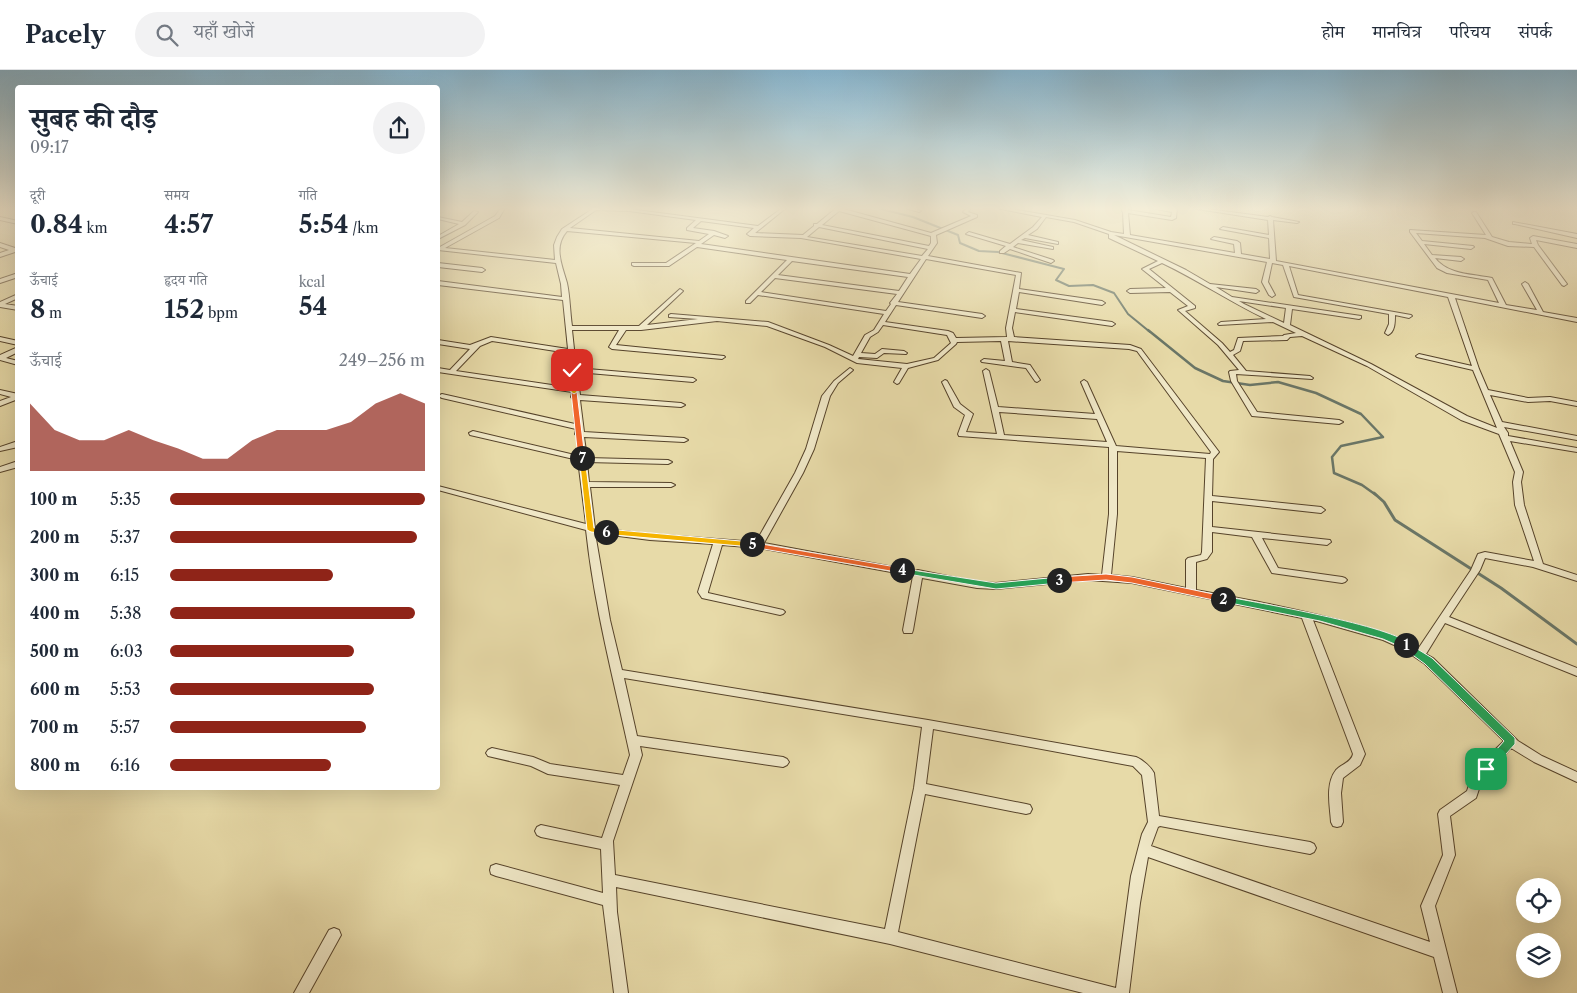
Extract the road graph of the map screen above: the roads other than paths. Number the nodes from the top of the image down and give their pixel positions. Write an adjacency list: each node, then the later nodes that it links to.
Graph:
1 (14, 251): 15 (street)
2 (458, 251): 24 (street)
3 (556, 251): 24 (street)
4 (687, 251): 25 (street)
5 (738, 251): 20 (street)
6 (888, 251): 18 (street)
7 (928, 251): 18 (street)
8 (1024, 251): 21 (street)
9 (1141, 251): 22 (street)
10 (1216, 251): 16 (street)
11 (1238, 251): 16 (street)
12 (1272, 251): 23 (street)
13 (1426, 251): 17 (street)
14 (1539, 251): 36 (street)
15 (0, 255)
16 (1238, 255): 23 (street)
17 (1430, 256): 19 (street); 54 (street)
18 (924, 257): 31 (street); 37 (street)
19 (1462, 259)
20 (790, 260): 30 (street); 31 (street)
21 (1051, 261)
22 (1162, 261): 34 (street); 38 (street)
23 (1272, 261): 26 (street); 44 (street)
24 (557, 262): 48 (street)
25 (634, 264)
26 (1284, 264): 45 (street); 59 (street)
27 (440, 265): 28 (street)
28 (482, 270)
29 (15, 276): 32 (street)
30 (774, 276): 42 (street); 43 (street)
31 (910, 276): 43 (street)
32 (0, 281)
33 (440, 283): 48 (street)
34 (1204, 283): 41 (street); 47 (street)
35 (1525, 284): 58 (street)
36 (1564, 284)
37 (1015, 290): 51 (street); 56 (street)
38 (1172, 290): 40 (street); 85 (street)
39 (680, 291): 72 (street)
40 (1130, 291)
41 (1256, 291)
42 (757, 293): 49 (street); 57 (street)
43 (899, 294): 50 (street)
44 (1272, 295)
45 (1451, 296): 54 (street); 93 (street)
46 (15, 297): 52 (street)
47 (1228, 297): 53 (street); 65 (street)
48 (565, 299): 71 (street)
49 (748, 302)
50 (893, 303): 57 (street); 61 (street)
51 (1102, 303)
52 (0, 304): 55 (street)
53 (1289, 306): 63 (street); 70 (street)
54 (1504, 306): 58 (street)
55 (15, 307)
56 (1012, 310): 68 (street); 77 (street)
57 (888, 312): 67 (street)
58 (1541, 313): 66 (street)
59 (1392, 314): 62 (street); 74 (street)
60 (671, 316): 64 (street)
61 (982, 316)
62 (1410, 316)
63 (1359, 317)
64 (712, 320): 72 (street); 88 (street)
65 (1274, 320): 69 (street); 70 (street)
66 (1577, 320)
67 (881, 323): 78 (street); 88 (street)
68 (1112, 324)
69 (1222, 324)
70 (1286, 326): 75 (street)
71 (568, 328): 73 (street); 83 (street)
72 (642, 328): 73 (street)
73 (623, 329): 87 (street)
74 (1388, 333)
75 (1301, 334): 85 (street); 121 (street)
76 (0, 339): 79 (street)
77 (1007, 339): 78 (street); 91 (street); 129 (street)
78 (953, 340): 92 (street)
79 (15, 342)
80 (440, 342): 81 (street)
81 (477, 345): 83 (street); 98 (street)
82 (15, 350): 90 (street)
83 (569, 351): 95 (street)
84 (904, 354): 88 (street)
85 (1229, 355): 97 (street)
86 (1420, 356): 93 (street)
87 (722, 357)
88 (855, 357): 92 (street)
89 (984, 361): 91 (street)
90 (15, 362)
91 (1009, 364): 102 (street)
92 (906, 366): 103 (street)
93 (1476, 369): 107 (street)
94 (440, 370): 98 (street)
95 (572, 370): 101 (street); 108 (street)
96 (850, 370): 145 (street)
97 (1243, 371): 100 (street); 117 (street)
98 (451, 372): 108 (street)
99 (986, 372): 115 (street)
100 (1310, 378)
101 (693, 380)
102 (1037, 380)
103 (897, 382)
104 (945, 382): 122 (street)
105 (1084, 382): 116 (street)
106 (0, 392): 109 (street)
107 (1486, 392): 113 (street); 118 (street)
108 (574, 394): 114 (street); 119 (street)
109 (15, 396)
110 (442, 396): 119 (street)
111 (15, 397): 112 (street)
112 (0, 404)
113 (1577, 404)
114 (681, 405)
115 (994, 409): 116 (street); 122 (street)
116 (1099, 417): 126 (street)
117 (1339, 422)
118 (1500, 424): 121 (street); 123 (street)
119 (579, 430): 124 (street); 130 (street)
120 (473, 433): 130 (street)
121 (1505, 435): 128 (street); 146 (street)
122 (1001, 437): 126 (street)
123 (1577, 438)
124 (684, 440)
125 (15, 445): 127 (street)
126 (1112, 447): 129 (street); 148 (street)
127 (0, 448)
128 (1577, 450)
129 (1211, 456): 138 (street)
130 (582, 460): 131 (street); 135 (street)
131 (668, 462)
132 (15, 465): 133 (street); 134 (street)
133 (0, 470)
134 (0, 477)
135 (585, 484): 136 (street); 140 (street)
136 (671, 485)
137 (440, 489): 140 (street)
138 (1208, 498): 139 (street); 141 (street)
139 (1321, 510)
140 (590, 529): 143 (street); 158 (street)
141 (1208, 529): 142 (street); 151 (street)
142 (1256, 535): 144 (street); 150 (street)
143 (719, 541): 145 (street); 152 (street)
144 (1327, 542)
145 (759, 545): 147 (street)
146 (1534, 564): 149 (street); 154 (street)
147 (918, 573): 148 (street); 155 (street)
148 (1106, 577): 151 (street)
149 (1577, 578)
150 (1342, 580)
151 (1191, 592): 153 (street)
152 (780, 612)
153 (1306, 615): 156 (street); 169 (street)
154 (1444, 619): 156 (street); 157 (street)
155 (908, 630)
156 (1420, 654): 161 (street)
157 (1577, 672)
158 (617, 673): 159 (street); 160 (street)
159 (928, 724): 166 (street); 168 (street)
160 (632, 740): 163 (street); 165 (street)
161 (1511, 741): 164 (street); 179 (street)
162 (492, 753): 165 (street)
163 (784, 762)
164 (1577, 777)
165 (627, 781): 171 (street)
166 (920, 788): 167 (street); 178 (street)
167 (1026, 809)
168 (1154, 822): 172 (street); 173 (street)
169 (1337, 822)
170 (542, 831): 171 (street)
171 (607, 845): 175 (street)
172 (1310, 848)
173 (1144, 850): 179 (street); 183 (street)
174 (496, 870): 176 (street)
175 (609, 880): 176 (street); 178 (street)
176 (610, 901): 181 (street)
177 (334, 935): 180 (street)
178 (890, 937): 182 (street)
179 (1439, 952): 184 (street)
180 (301, 993)
181 (621, 993)
182 (1111, 993)
183 (1122, 993)
184 (1450, 993)

